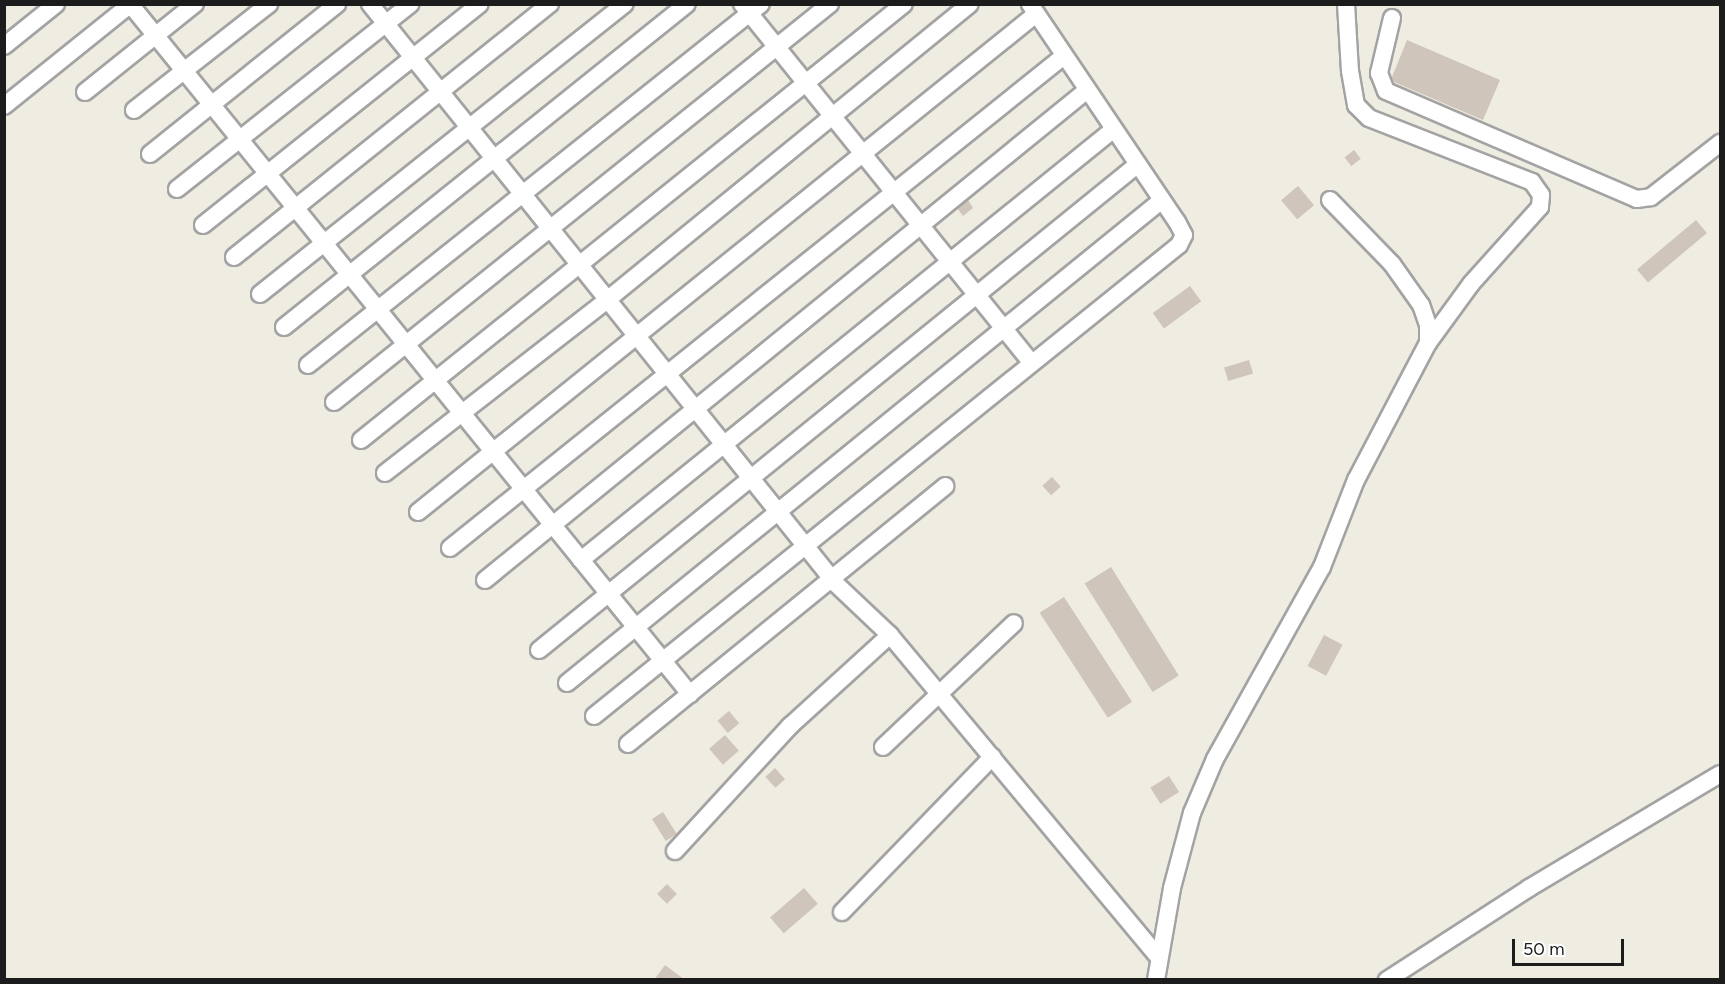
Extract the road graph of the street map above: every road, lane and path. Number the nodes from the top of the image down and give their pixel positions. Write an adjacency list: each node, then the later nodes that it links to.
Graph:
1 (56, 4): 21 (street)
2 (195, 4): 20 (street)
3 (269, 4): 25 (street)
4 (337, 4): 30 (street)
5 (370, 4): 19 (street)
6 (410, 4): 19 (street)
7 (480, 4): 24 (street)
8 (550, 4): 29 (street)
9 (625, 4): 34 (street)
10 (687, 4): 40 (street)
11 (830, 4): 22 (street)
12 (904, 4): 26 (street)
13 (970, 4): 33 (street)
14 (1346, 4): 64 (street)
15 (130, 5): 20 (street); 31 (street)
16 (751, 8): 22 (street); 45 (street)
17 (1033, 9): 23 (street); 39 (street)
18 (1392, 18): 37 (street)
19 (386, 24): 24 (street); 36 (street)
20 (155, 36): 25 (street); 28 (street)
21 (4, 46)
22 (776, 47): 26 (street); 51 (street)
23 (1064, 56): 27 (street); 44 (street)
24 (413, 58): 29 (street); 42 (street)
25 (184, 71): 30 (street); 32 (street)
26 (805, 82): 33 (street); 55 (street)
27 (1087, 90): 35 (street); 50 (street)
28 (85, 92)
29 (441, 93): 34 (street); 48 (street)
30 (211, 105): 36 (street); 38 (street)
31 (4, 106)
32 (134, 110)
33 (832, 116): 39 (street); 59 (street)
34 (469, 128): 40 (street); 52 (street)
35 (1114, 129): 41 (street); 54 (street)
36 (239, 140): 42 (street); 43 (street)
37 (1720, 143)
38 (150, 154)
39 (864, 155): 44 (street); 63 (street)
40 (494, 159): 45 (street); 56 (street)
41 (1138, 164): 46 (street); 58 (street)
42 (267, 174): 48 (street); 49 (street)
43 (177, 189)
44 (894, 193): 50 (street); 68 (street)
45 (522, 194): 51 (street); 60 (street)
46 (1162, 200): 62 (street); 66 (street)
47 (1330, 200): 64 (street)
48 (296, 209): 52 (street); 53 (street)
49 (203, 225)
50 (921, 225): 54 (street); 71 (street)
51 (551, 229): 55 (street); 65 (street)
52 (324, 243): 56 (street); 57 (street)
53 (234, 257)
54 (950, 261): 58 (street); 74 (street)
55 (578, 263): 59 (street); 69 (street)
56 (349, 275): 60 (street); 61 (street)
57 (260, 294)
58 (977, 295): 62 (street); 77 (street)
59 (607, 300): 63 (street); 72 (street)
60 (378, 310): 65 (street); 67 (street)
61 (284, 327)
62 (1004, 328): 66 (street); 81 (street)
63 (638, 338): 68 (street); 75 (street)
64 (1428, 343): 104 (street)
65 (406, 344): 69 (street); 70 (street)
66 (1032, 363): 83 (street)
67 (308, 365)
68 (667, 374): 71 (street); 79 (street)
69 (435, 380): 72 (street); 73 (street)
70 (334, 402)
71 (695, 409): 74 (street); 82 (street)
72 (462, 413): 75 (street); 76 (street)
73 (361, 440)
74 (723, 445): 77 (street); 85 (street)
75 (493, 452): 79 (street); 80 (street)
76 (385, 473)
77 (750, 478): 81 (street); 88 (street)
78 (946, 486): 86 (street)
79 (523, 489): 82 (street); 84 (street)
80 (418, 512)
81 (778, 512): 83 (street); 90 (street)
82 (552, 525): 85 (street); 87 (street)
83 (805, 546): 86 (street); 93 (street)
84 (450, 548)
85 (580, 560): 88 (street)
86 (832, 579): 91 (street); 95 (street)
87 (485, 580)
88 (608, 594): 90 (street); 92 (street)
89 (1014, 623): 96 (street)
90 (635, 628): 93 (street); 94 (street)
91 (890, 635): 96 (street); 102 (street)
92 (539, 650)
93 (662, 661): 95 (street); 97 (street)
94 (567, 683)
95 (690, 694): 98 (street)
96 (939, 694): 99 (street); 100 (street)
97 (594, 716)
98 (628, 744)
99 (883, 747)
100 (992, 757): 103 (street); 104 (street)
101 (1720, 774): 106 (street)
102 (675, 851)
103 (842, 912)
104 (1157, 956): 105 (street)
105 (1156, 980)
106 (1387, 980)

